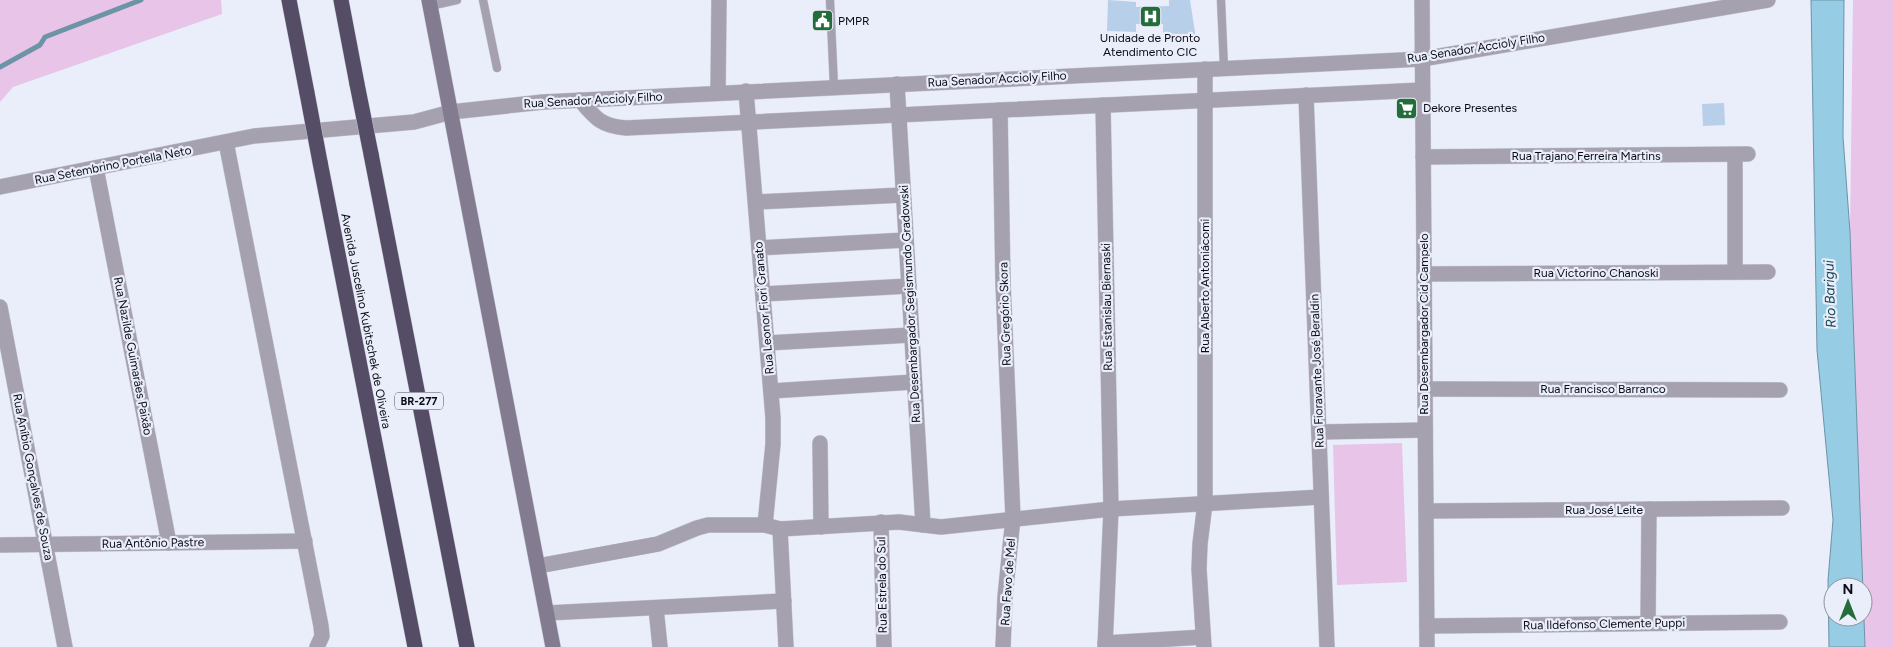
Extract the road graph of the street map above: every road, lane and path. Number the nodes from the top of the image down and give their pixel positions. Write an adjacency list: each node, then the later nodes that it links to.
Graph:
1 (289, 0): 77 (highway, Avenida Juscelino Kubitschek de Oliveira, bridge)
2 (340, 0): 78 (highway, BR-277, bridge)
3 (457, 0): 10 (lane)
4 (482, 0): 12 (lane)
5 (719, 0): 19 (street)
6 (830, 0): 16 (lane)
7 (1221, 0): 13 (lane)
8 (1422, 0): 11 (street, Rua Desembargador Cid Campelo)
9 (1767, 0): 11 (street, Rua Senador Accioly Filho)
10 (429, 3): 25 (main road)
11 (1422, 59): 13 (street, Rua Senador Accioly Filho); 17 (street, Rua Desembargador Cid Campelo)
12 (497, 68)
13 (1224, 68): 14 (street, Rua Senador Accioly Filho)
14 (1205, 69): 15 (street, Rua Senador Accioly Filho); 22 (street, Rua Alberto Antoniácomi)
15 (896, 84): 16 (street, Rua Senador Accioly Filho); 26 (street, Rua Desembargador Segismundo Gradowski)
16 (834, 87): 18 (street, Rua Senador Accioly Filho)
17 (1422, 90): 20 (street); 29 (street, Rua Desembargador Cid Campelo)
18 (746, 92): 19 (street, Rua Senador Accioly Filho); 27 (street, Rua Leonor Fiori Granato)
19 (718, 93): 21 (street, Rua Senador Accioly Filho)
20 (1306, 95): 22 (street); 49 (street, Rua Fioravante José Beraldin)
21 (580, 100): 25 (street, Rua Senador Accioly Filho); 27 (street)
22 (1205, 100): 23 (street); 52 (street, Rua Alberto Antoniácomi)
23 (1103, 105): 24 (street); 54 (street, Rua Estanislau Biernaski)
24 (1000, 110): 26 (street); 57 (street, Rua Gregório Skora)
25 (451, 112): 28 (street, Rua Senador Accioly Filho); 66 (main road)
26 (898, 115): 27 (street); 32 (street, Rua Desembargador Segismundo Gradowski)
27 (749, 121): 33 (street, Rua Leonor Fiori Granato)
28 (226, 142): 30 (street, Rua Setembrino Portella Neto); 62 (street)
29 (1423, 157): 36 (street, Rua Trajano Ferreira Martins); 38 (street, Rua Desembargador Cid Campelo)
30 (96, 168): 31 (street, Rua Setembrino Portella Neto); 63 (street, Rua Nazilde Guimarães Paixão)
31 (0, 187)
32 (903, 195): 33 (street); 34 (street, Rua Desembargador Segismundo Gradowski)
33 (756, 202): 35 (street, Rua Leonor Fiori Granato)
34 (906, 240): 35 (street); 39 (street, Rua Desembargador Segismundo Gradowski)
35 (760, 248): 40 (street, Rua Leonor Fiori Granato)
36 (1734, 272): 37 (street, Rua Victorino Chanoski); 38 (street, Rua Victorino Chanoski)
37 (1768, 272)
38 (1424, 274): 45 (street, Rua Desembargador Cid Campelo)
39 (908, 286): 40 (street); 42 (street, Rua Desembargador Segismundo Gradowski)
40 (764, 294): 43 (street, Rua Leonor Fiori Granato)
41 (0, 307): 64 (street, Rua Aníbio Gonçalves de Souza)
42 (911, 334): 43 (street); 44 (street, Rua Desembargador Segismundo Gradowski)
43 (767, 343): 47 (street, Rua Leonor Fiori Granato)
44 (914, 382): 47 (street); 59 (street, Rua Desembargador Segismundo Gradowski)
45 (1425, 389): 46 (street, Rua Francisco Barranco); 48 (street, Rua Desembargador Cid Campelo)
46 (1780, 390)
47 (771, 391): 60 (street, Rua Leonor Fiori Granato)
48 (1425, 430): 49 (street); 56 (street, Rua Desembargador Cid Campelo)
49 (1319, 432): 51 (street, Rua Fioravante José Beraldin)
50 (820, 443): 61 (street)
51 (1321, 497): 52 (street); 84 (street, Rua Fioravante José Beraldin)
52 (1205, 503): 54 (street); 73 (street, Rua Alberto Antoniácomi)
53 (1782, 508): 55 (street, Rua José Leite)
54 (1110, 510): 57 (street); 74 (street, Rua Estanislau Biernaski)
55 (1649, 510): 56 (street, Rua José Leite); 71 (street)
56 (1426, 511): 72 (street, Rua Desembargador Cid Campelo)
57 (1013, 518): 59 (street); 83 (street, Rua Favo de Mel)
58 (881, 522): 59 (street); 61 (street); 82 (street, Rua Estrela do Sul)
59 (923, 525)
60 (773, 527): 61 (street); 66 (street); 67 (street, Rua Leonor Fiori Granato)
61 (821, 527)
62 (305, 541): 63 (street, Rua Antônio Pastre); 76 (street)
63 (169, 543): 64 (street, Rua Antônio Pastre)
64 (46, 545): 65 (street, Rua Antônio Pastre); 75 (street, Rua Aníbio Gonçalves de Souza)
65 (0, 546)
66 (538, 566): 69 (main road)
67 (784, 601): 68 (street); 81 (street, Rua Leonor Fiori Granato)
68 (656, 608): 69 (street); 80 (street)
69 (547, 613): 79 (main road)
70 (1780, 622): 71 (street, Rua Ildefonso Clemente Puppi)
71 (1648, 623): 72 (street, Rua Ildefonso Clemente Puppi)
72 (1427, 626): 85 (street, Rua Desembargador Cid Campelo)
73 (1204, 642): 74 (street)
74 (1105, 645)
75 (65, 647)
76 (317, 647)
77 (414, 647)
78 (467, 647)
79 (553, 647)
80 (660, 647)
81 (786, 647)
82 (884, 647)
83 (1003, 647)
84 (1327, 647)
85 (1427, 647)

